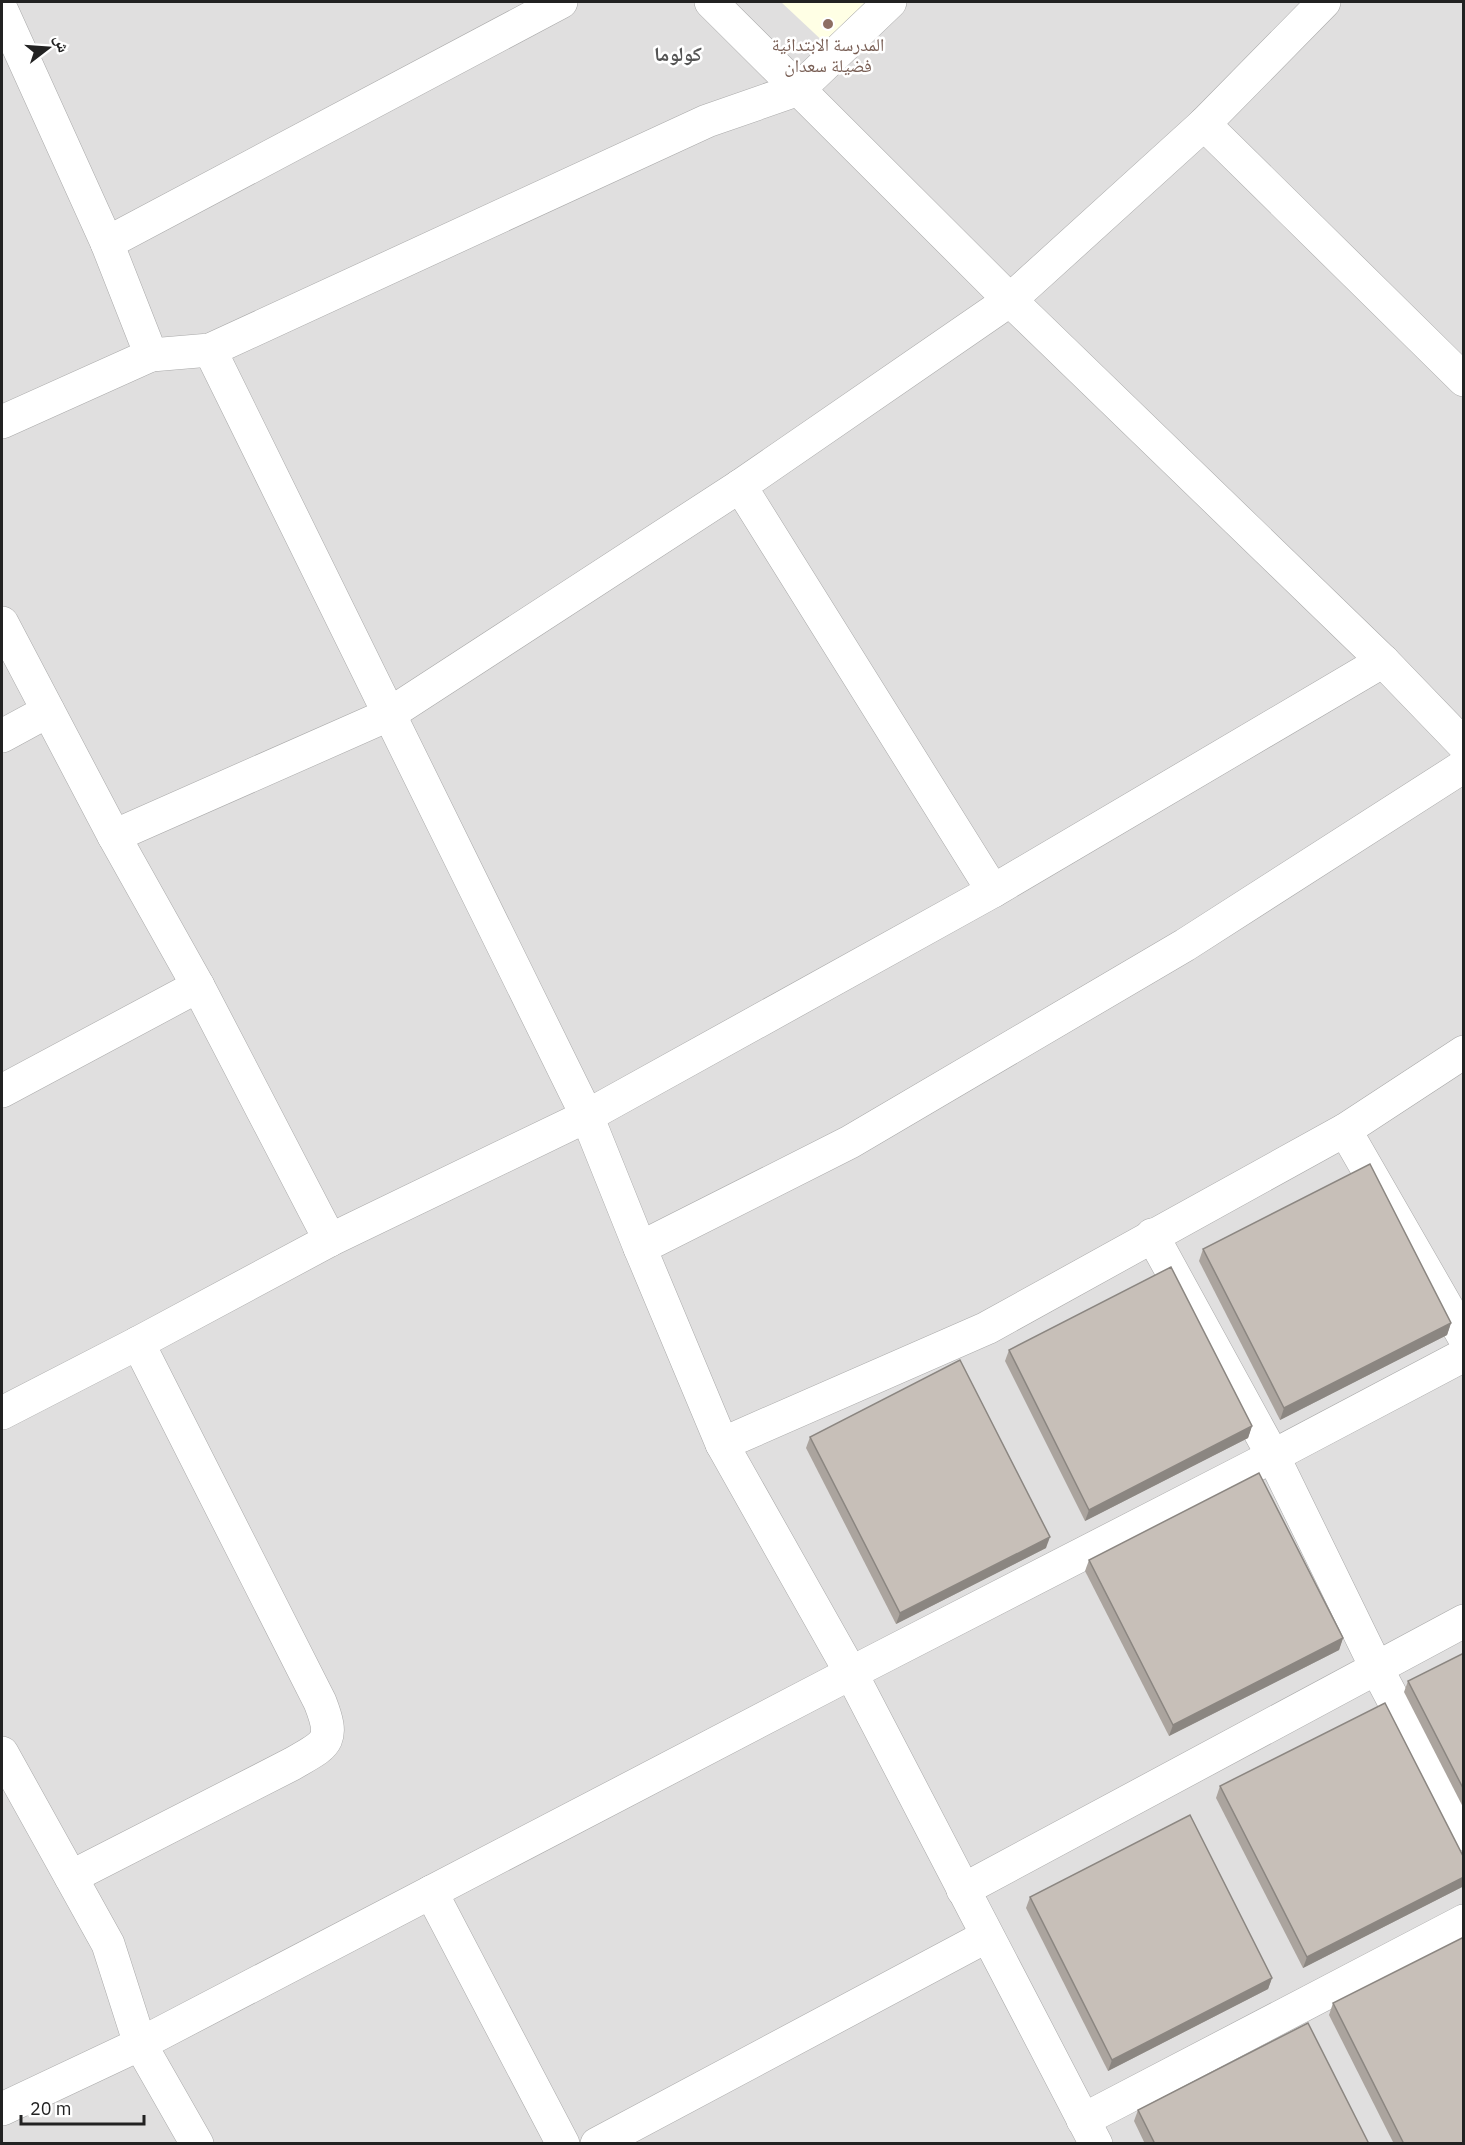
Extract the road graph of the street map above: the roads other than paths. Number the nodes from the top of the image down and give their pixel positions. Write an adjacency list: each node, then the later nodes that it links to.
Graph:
1 (561, 2): 8 (street)
2 (711, 2): 6 (street)
3 (890, 2): 6 (street)
4 (1324, 2): 7 (street)
5 (2, 11): 8 (street)
6 (799, 89): 9 (street); 10 (street)
7 (1204, 124): 9 (street); 12 (street)
8 (107, 243): 11 (street)
9 (1010, 300): 14 (street); 16 (street)
10 (210, 350): 11 (street); 18 (street)
11 (151, 355): 13 (street)
12 (1464, 380)
13 (2, 422)
14 (740, 486): 18 (street); 23 (street)
15 (2, 623): 17 (street)
16 (1383, 661): 20 (street); 23 (street)
17 (48, 711): 19 (street); 22 (street)
18 (388, 715): 22 (street); 27 (street)
19 (2, 736)
20 (1464, 745)
21 (1464, 766): 31 (street)
22 (114, 836): 24 (street)
23 (993, 891): 27 (street)
24 (198, 987): 26 (street); 30 (street)
25 (1464, 1052): 28 (street)
26 (2, 1091)
27 (587, 1116): 30 (street); 31 (street)
28 (1345, 1130): 29 (street); 32 (street)
29 (1152, 1235): 36 (street); 37 (street)
30 (330, 1240): 33 (street)
31 (640, 1248): 36 (street)
32 (1464, 1337)
33 (138, 1343): 35 (street); 43 (street)
34 (1464, 1355): 37 (street)
35 (2, 1413)
36 (722, 1444): 40 (street)
37 (1273, 1456): 39 (street); 40 (street)
38 (1464, 1621): 39 (street)
39 (1377, 1669): 42 (street); 44 (street)
40 (851, 1673): 44 (street); 45 (street)
41 (2, 1753): 43 (street)
42 (1464, 1834)
43 (71, 1877): 48 (street)
44 (963, 1890): 47 (street)
45 (431, 1892): 48 (street); 52 (street)
46 (1464, 1921): 50 (street)
47 (987, 1936): 50 (street); 53 (street)
48 (140, 2044): 49 (street); 51 (street)
49 (2, 2109)
50 (1089, 2132)
51 (196, 2144)
52 (562, 2144)
53 (597, 2144)

